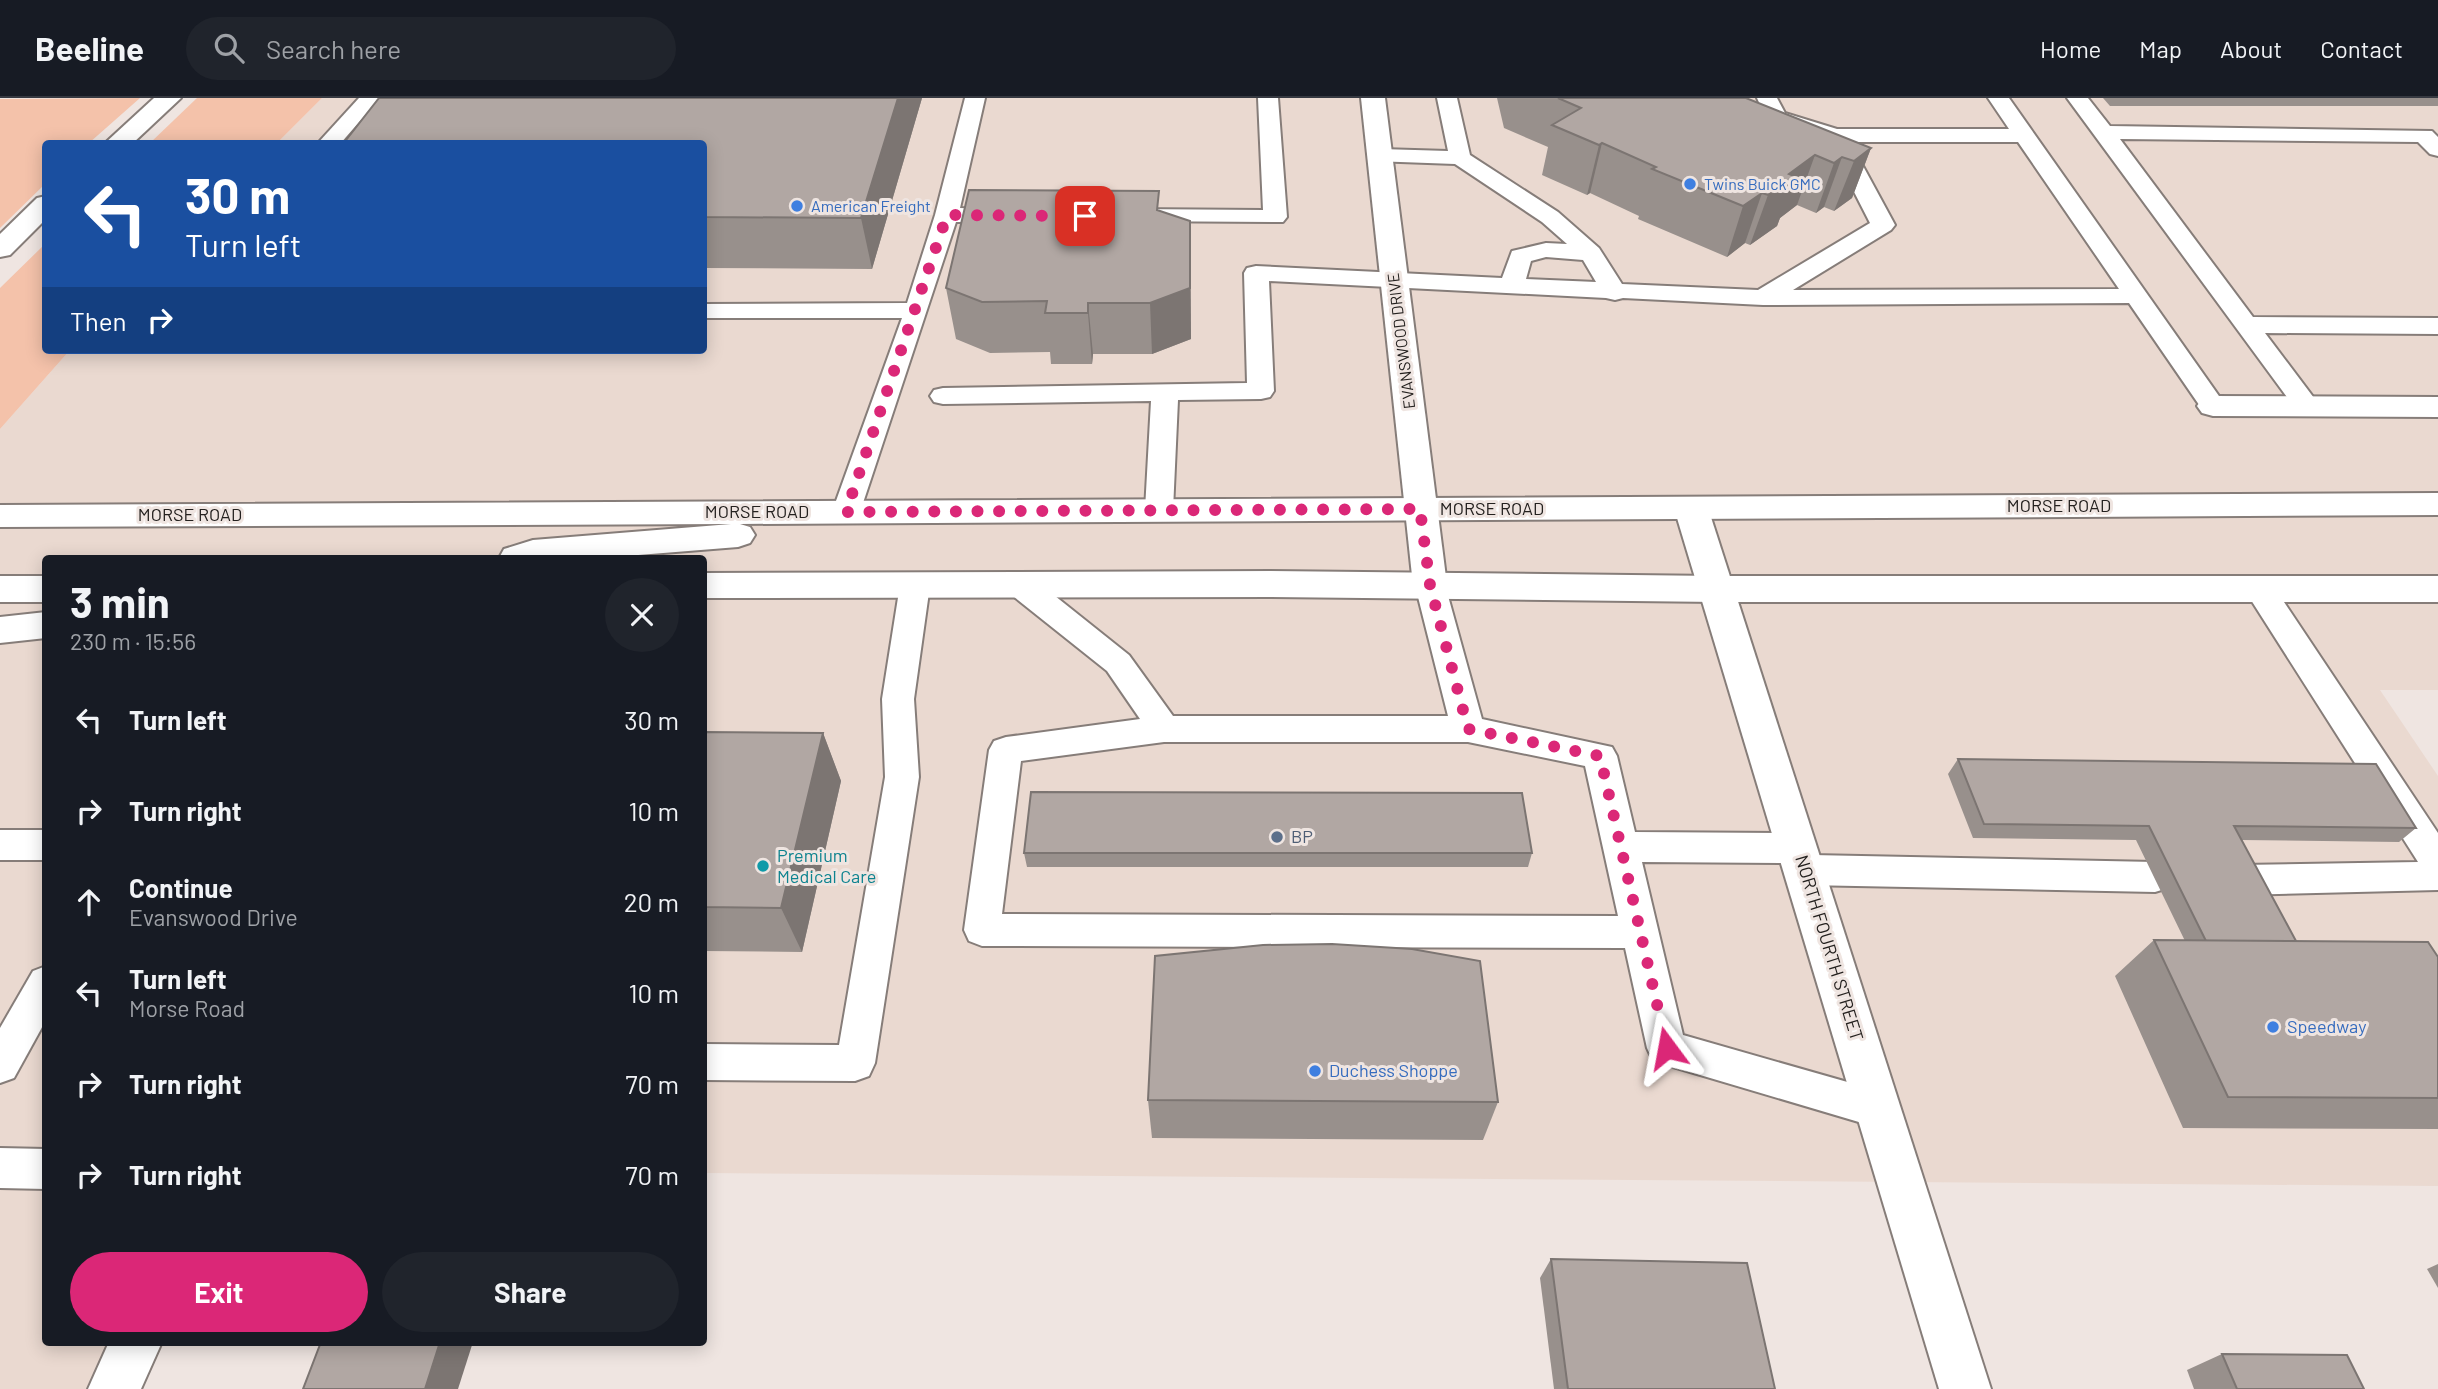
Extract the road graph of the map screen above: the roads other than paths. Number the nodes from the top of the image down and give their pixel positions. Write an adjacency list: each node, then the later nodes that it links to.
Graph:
1 (169, 98): 13 (main road)
2 (370, 98): 14 (lane)
3 (975, 98): 19 (lane)
4 (1268, 98): 21 (lane)
5 (1373, 98): 16 (main road, EVANSWOOD DRIVE)
6 (1447, 98): 17 (lane)
7 (1767, 98): 11 (lane)
8 (1998, 98): 12 (lane)
9 (2077, 98): 10 (lane)
10 (2104, 132): 15 (lane); 31 (lane)
11 (1836, 135): 12 (lane); 28 (lane)
12 (2024, 135): 27 (lane)
13 (121, 140)
14 (332, 140)
15 (2438, 149)
16 (1381, 156): 17 (lane); 24 (main road, EVANSWOOD DRIVE)
17 (1460, 158): 23 (lane)
18 (42, 208): 22 (main road)
19 (947, 215): 20 (lane); 29 (lane)
20 (1030, 215)
21 (1112, 216)
22 (0, 249)
23 (1591, 253): 25 (lane); 26 (lane)
24 (1395, 278): 25 (lane); 33 (lane); 40 (main road, EVANSWOOD DRIVE)
25 (1512, 287): 26 (lane)
26 (1615, 293): 28 (lane)
27 (2137, 296): 28 (lane); 35 (lane)
28 (1763, 298)
29 (917, 310): 30 (lane); 43 (lane)
30 (707, 311)
31 (2246, 325): 32 (lane); 36 (lane)
32 (2438, 326)
33 (1165, 392): 34 (lane); 41 (lane)
34 (943, 396)
35 (2213, 405): 36 (main road)
36 (2307, 406): 37 (main road)
37 (2438, 407)
38 (2438, 504): 39 (main road, MORSE ROAD)
39 (1691, 508): 40 (main road, MORSE ROAD); 52 (main road, NORTH FOURTH STREET)
40 (1420, 509): 41 (main road, MORSE ROAD); 48 (main road, EVANSWOOD DRIVE)
41 (1159, 510): 42 (main road, MORSE ROAD)
42 (949, 511): 43 (main road, MORSE ROAD); 45 (main road)
43 (846, 512): 44 (main road, MORSE ROAD)
44 (0, 516)
45 (524, 555)
46 (1019, 584): 47 (main road); 48 (main road); 57 (lane)
47 (915, 585): 49 (main road); 67 (lane)
48 (1430, 585): 52 (main road); 58 (lane)
49 (707, 586)
50 (0, 589): 51 (main road)
51 (42, 589)
52 (1717, 589): 53 (main road); 62 (main road, NORTH FOURTH STREET)
53 (2259, 589): 54 (main road); 64 (lane)
54 (2438, 589)
55 (42, 625): 56 (main road)
56 (0, 630)
57 (1164, 729): 58 (lane); 65 (lane)
58 (1468, 729): 61 (lane)
59 (0, 845): 60 (lane)
60 (42, 845)
61 (1620, 848): 62 (lane); 65 (lane)
62 (1801, 859): 63 (lane); 69 (main road, NORTH FOURTH STREET)
63 (2155, 877)
64 (2240, 880)
65 (1640, 932): 69 (lane)
66 (42, 990): 68 (lane)
67 (707, 1062)
68 (0, 1065)
69 (1879, 1109): 74 (main road, NORTH FOURTH STREET)
70 (0, 1168): 71 (lane)
71 (42, 1168)
72 (134, 1346): 73 (main road)
73 (114, 1389)
74 (1965, 1389)

